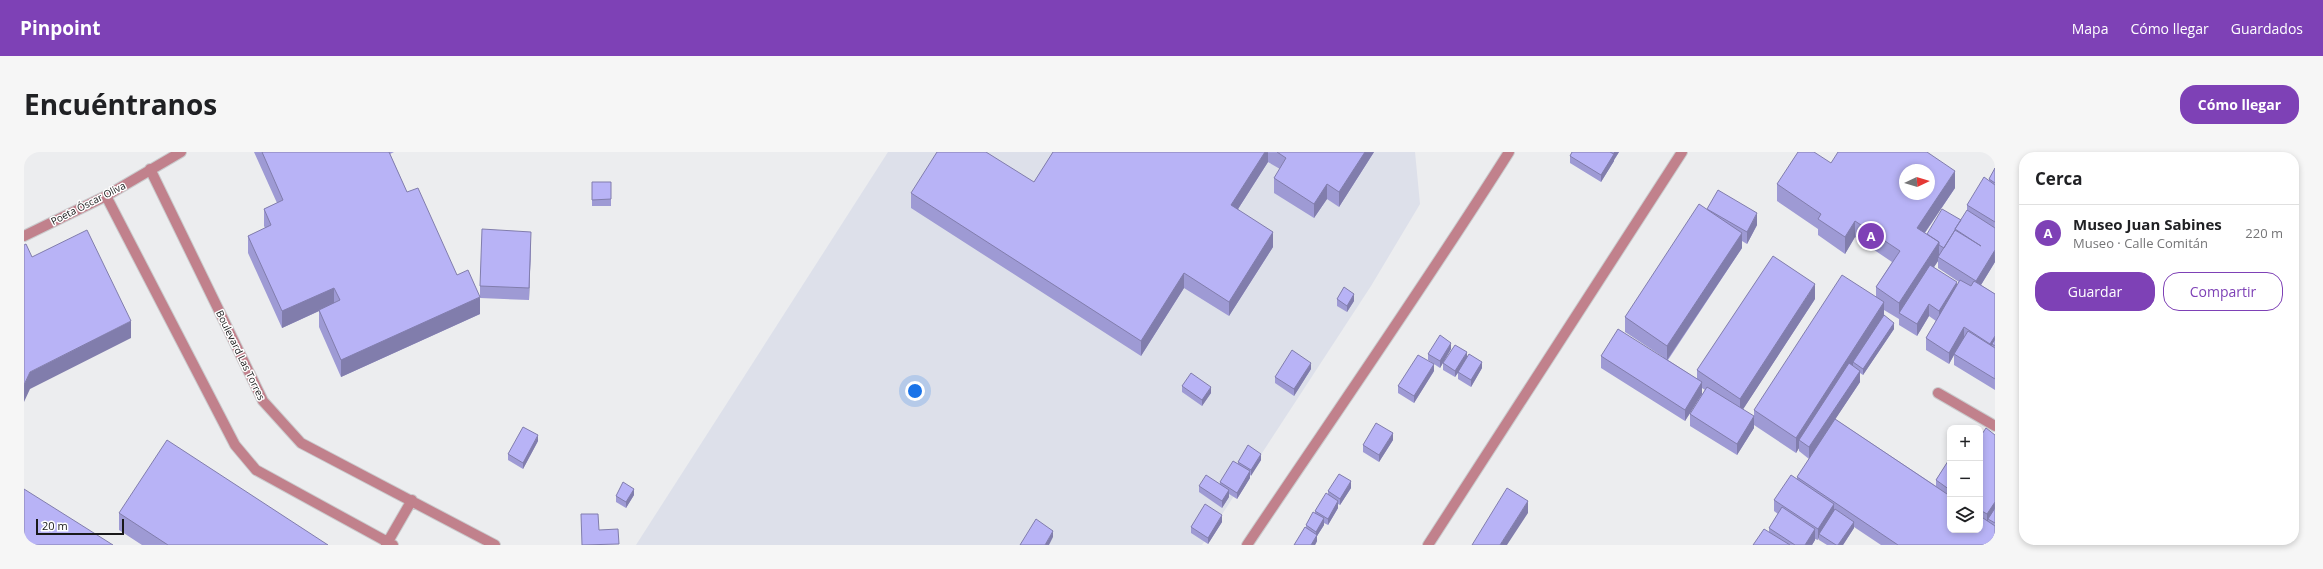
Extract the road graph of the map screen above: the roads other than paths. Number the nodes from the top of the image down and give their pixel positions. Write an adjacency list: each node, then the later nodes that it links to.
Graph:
1 (181, 152): 4 (street, Poeta Óscar Oliva)
2 (1509, 152): 12 (street)
3 (1682, 152): 13 (street)
4 (150, 169): 5 (street, Poeta Óscar Oliva); 9 (street, Boulevard Las Torres)
5 (106, 196): 6 (street, Poeta Óscar Oliva); 10 (street)
6 (24, 236)
7 (1938, 393): 8 (street)
8 (1995, 426)
9 (412, 500): 10 (street); 11 (street, Boulevard Las Torres)
10 (389, 544)
11 (495, 545)
12 (1247, 545)
13 (1428, 545)

